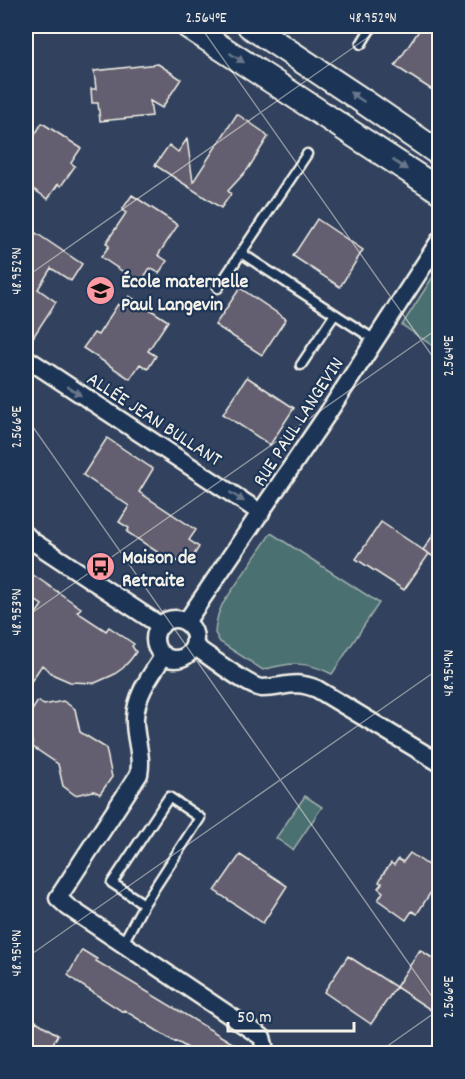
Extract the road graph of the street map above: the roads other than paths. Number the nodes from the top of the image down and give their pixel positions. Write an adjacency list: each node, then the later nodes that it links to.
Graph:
1 (188, 26): 7 (main road, one-way to 7)
2 (250, 26): 6 (main road, one-way to 2)
3 (372, 26): 4 (lane)
4 (360, 44)
5 (307, 154): 9 (lane)
6 (440, 154)
7 (440, 191)
8 (440, 240): 12 (street, RUE PAUL LANGEVIN)
9 (242, 253): 10 (lane); 11 (lane)
10 (218, 288)
11 (335, 314): 12 (lane); 14 (lane)
12 (375, 340): 15 (street, RUE PAUL LANGEVIN)
13 (26, 358): 15 (street, ALLÉE JEAN BULLANT, one-way to 15)
14 (301, 365)
15 (261, 513): 17 (street, RUE PAUL LANGEVIN)
16 (26, 537): 18 (street)
17 (186, 622): 18 (street); 19 (street)
18 (161, 626): 20 (street)
19 (194, 646): 20 (street); 21 (street)
20 (164, 655): 23 (street)
21 (438, 763)
22 (144, 904): 22 (lane); 23 (lane)
23 (123, 943): 24 (street)
24 (266, 1053)

